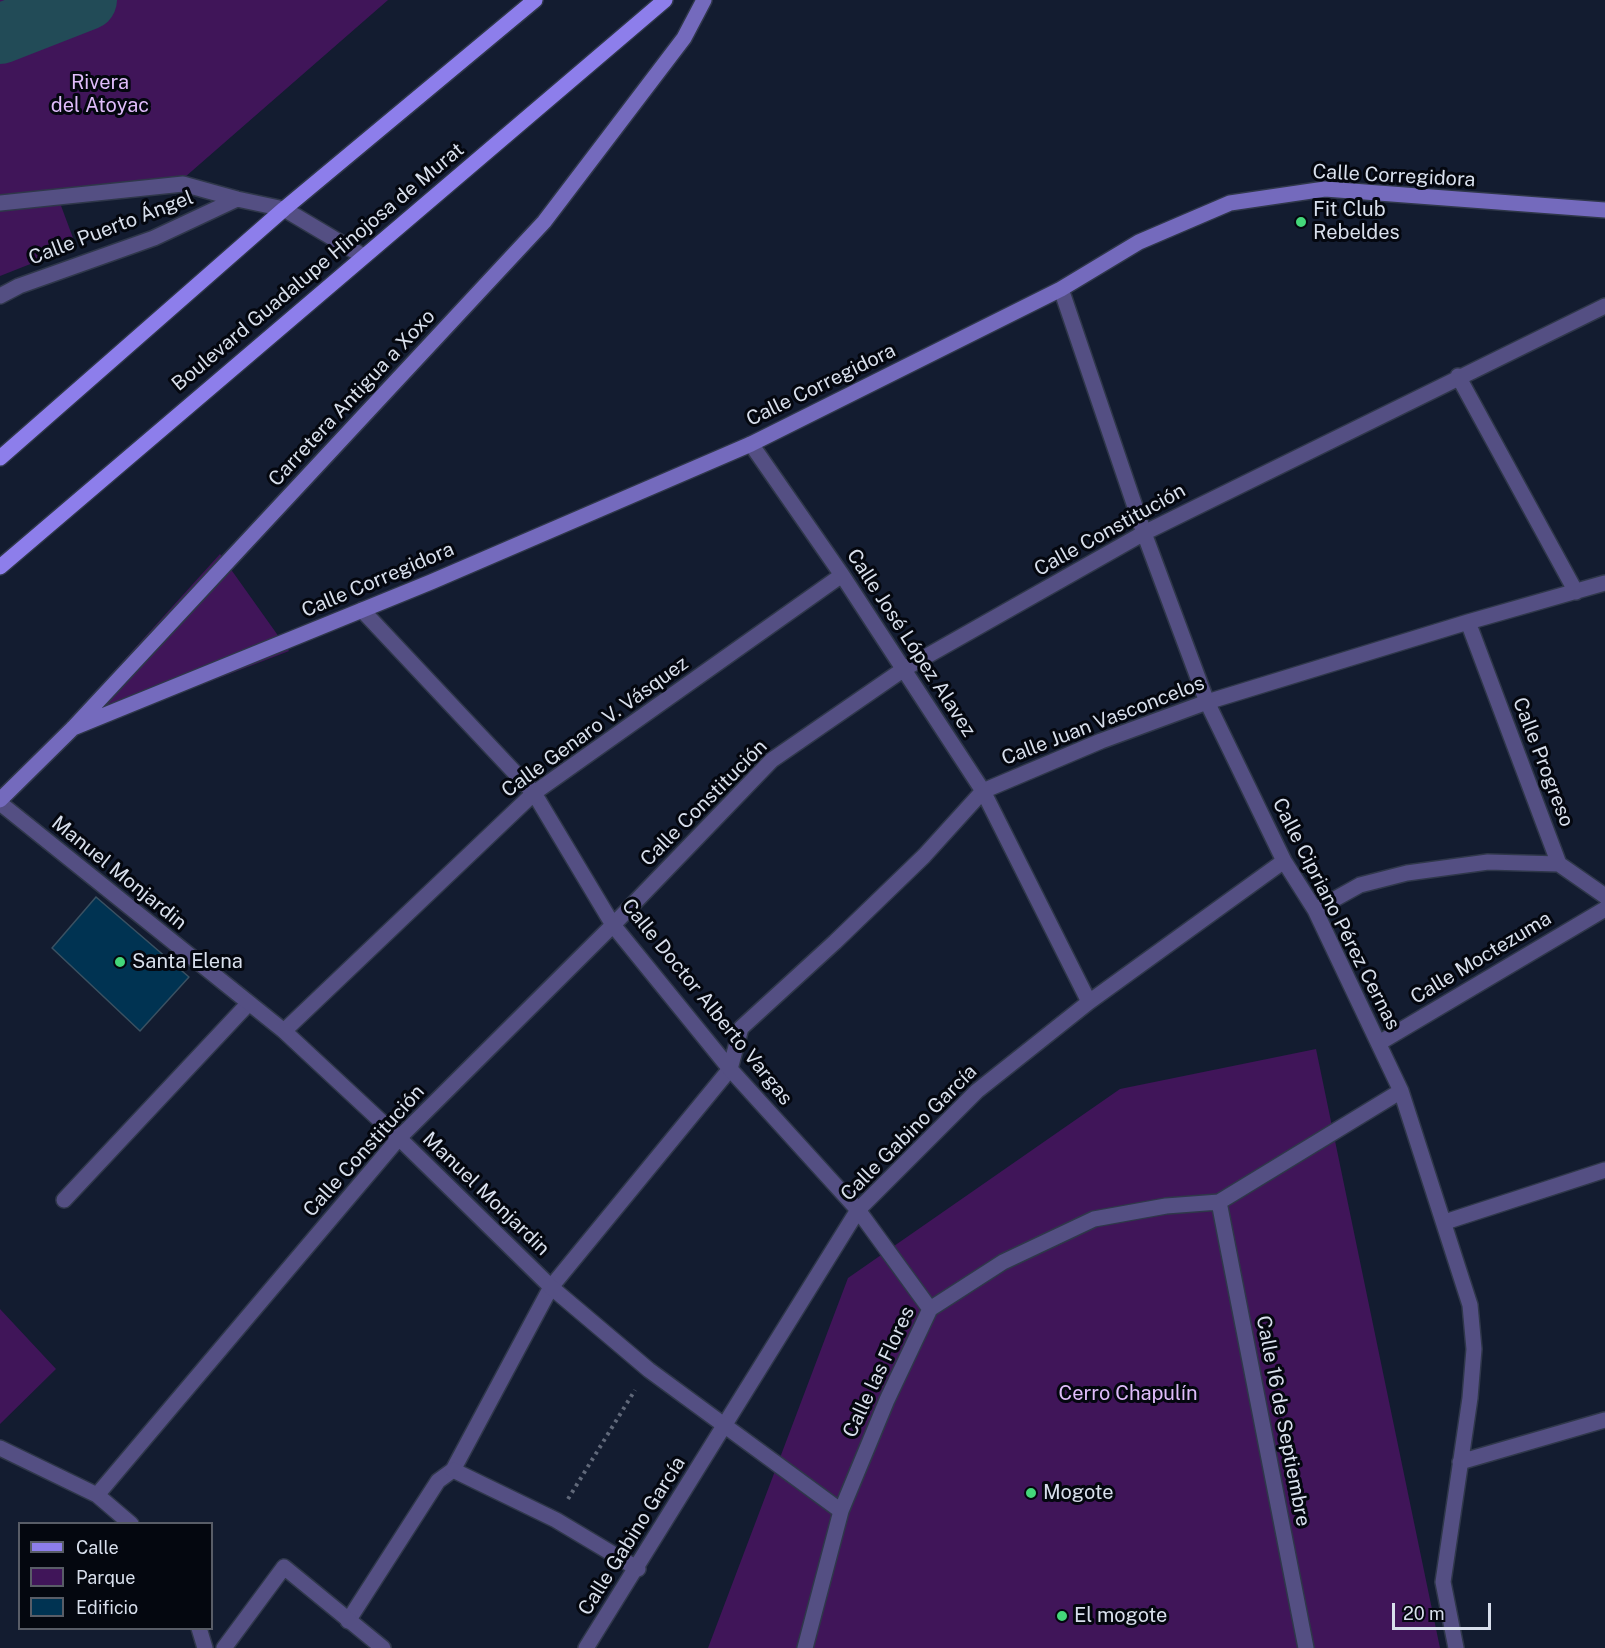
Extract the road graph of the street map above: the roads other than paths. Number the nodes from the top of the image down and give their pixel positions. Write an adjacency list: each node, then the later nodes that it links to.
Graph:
1 (535, 0): 6 (main road)
2 (665, 0): 8 (main road, Boulevard Guadalupe Hinojosa de Murat)
3 (704, 0): 24 (street, Carretera Antigua a Xoxo)
4 (237, 200): 5 (street); 6 (street); 10 (street, Calle Puerto Ángel)
5 (0, 203)
6 (284, 209): 8 (street); 14 (main road)
7 (1605, 210): 9 (street, Calle Corregidora)
8 (363, 256): 16 (main road, Boulevard Guadalupe Hinojosa de Murat)
9 (1061, 289): 13 (street, Calle Corregidora); 15 (street, Calle Cipriano Pérez Cernas)
10 (0, 296)
11 (1605, 306): 12 (street, Calle Constitución)
12 (1458, 376): 15 (street, Calle Constitución); 19 (street)
13 (750, 444): 17 (street, Calle José López Alavez); 20 (street, Calle Corregidora)
14 (0, 458)
15 (1144, 533): 22 (street, Calle Constitución); 23 (street, Calle Cipriano Pérez Cernas)
16 (0, 567)
17 (842, 575): 22 (street, Calle José López Alavez); 26 (street, Calle Genaro V. Vásquez)
18 (1605, 584): 19 (street, Calle Juan Vasconcelos)
19 (1576, 592): 21 (street, Calle Juan Vasconcelos)
20 (362, 610): 24 (street, Calle Corregidora); 26 (street, Calle Doctor Alberto Vargas)
21 (1468, 622): 23 (street, Calle Juan Vasconcelos); 29 (street, Calle Progreso)
22 (904, 669): 25 (street, Calle José López Alavez); 33 (street, Calle Constitución)
23 (1207, 702): 25 (street, Calle Juan Vasconcelos); 28 (street, Calle Cipriano Pérez Cernas)
24 (73, 728): 27 (street, Carretera Antigua a Xoxo)
25 (983, 791): 34 (street, Calle José López Alavez); 38 (street, Calle Juan Vasconcelos)
26 (534, 793): 33 (street, Calle Doctor Alberto Vargas); 36 (street, Calle Genaro V. Vásquez)
27 (0, 802): 35 (street, Manuel Monjardin)
28 (1284, 861): 32 (street, Calle Cipriano Pérez Cernas); 34 (street, Calle Gabino García)
29 (1559, 864): 30 (street); 32 (street)
30 (1605, 896)
31 (1605, 909): 37 (street, Calle Moctezuma)
32 (1315, 910): 37 (street, Calle Cipriano Pérez Cernas)
33 (613, 925): 38 (street, Calle Doctor Alberto Vargas); 40 (street, Calle Constitución)
34 (1089, 1002): 44 (street, Calle Gabino García)
35 (248, 1004): 36 (street, Manuel Monjardin); 42 (street)
36 (284, 1032): 40 (street, Manuel Monjardin)
37 (1379, 1043): 39 (street, Calle Cipriano Pérez Cernas)
38 (730, 1069): 44 (street, Calle Doctor Alberto Vargas); 46 (street)
39 (1401, 1091): 43 (street); 45 (street, Calle Cipriano Pérez Cernas)
40 (399, 1138): 46 (street, Manuel Monjardin); 53 (street, Calle Constitución)
41 (1605, 1170): 45 (street)
42 (64, 1200)
43 (1219, 1202): 47 (street, Calle las Flores); 64 (street, Calle 16 de Septiembre)
44 (858, 1209): 47 (street, Calle Doctor Alberto Vargas); 49 (street, Calle Gabino García)
45 (1445, 1222): 51 (street, Calle Cipriano Pérez Cernas)
46 (551, 1287): 49 (street, Manuel Monjardin); 52 (street)
47 (930, 1309): 54 (street, Calle las Flores)
48 (1605, 1420): 51 (street)
49 (724, 1426): 54 (street, Manuel Monjardin); 56 (street, Calle Gabino García)
50 (0, 1448): 53 (street)
51 (1460, 1462): 65 (street, Calle Cipriano Pérez Cernas)
52 (453, 1470): 56 (street); 57 (street)
53 (97, 1495): 55 (street)
54 (842, 1511): 63 (street, Calle las Flores)
55 (129, 1522)
56 (638, 1569): 62 (street, Calle Gabino García)
57 (348, 1621): 60 (street); 61 (street)
58 (199, 1630): 59 (street)
59 (205, 1648)
60 (224, 1648)
61 (383, 1648)
62 (586, 1648)
63 (805, 1648)
64 (1306, 1648)
65 (1456, 1648)

